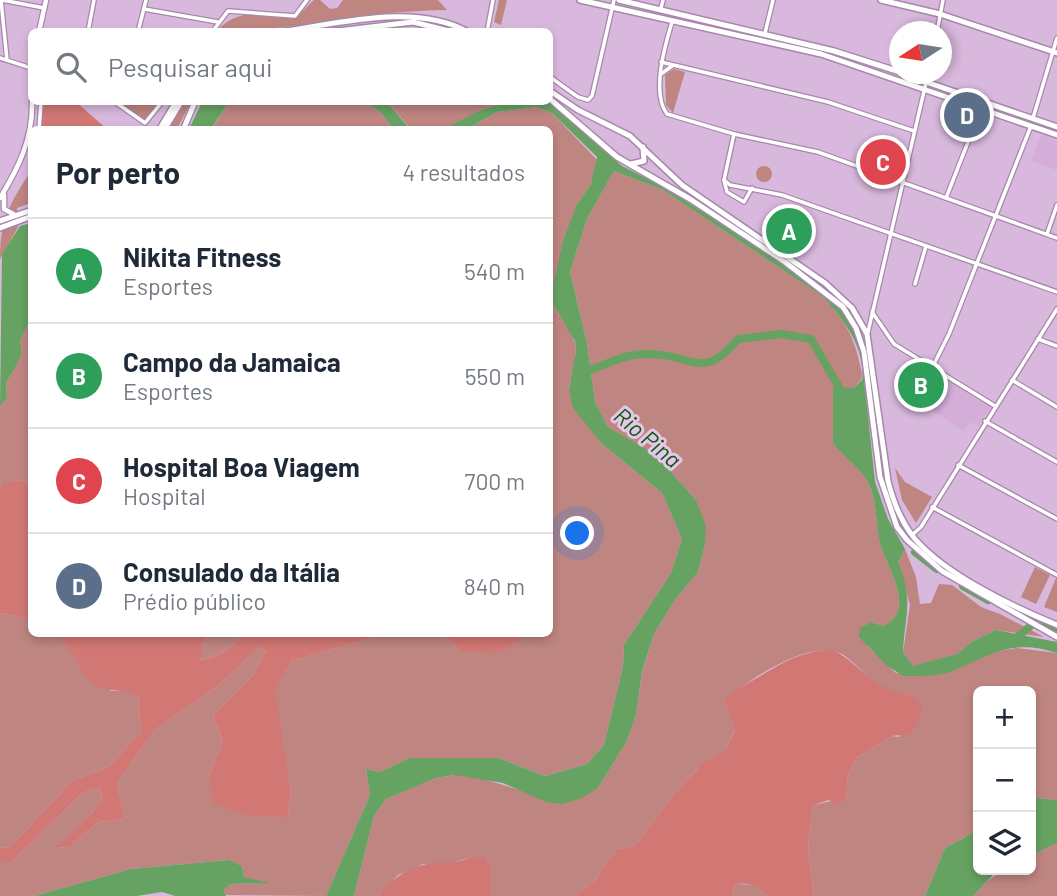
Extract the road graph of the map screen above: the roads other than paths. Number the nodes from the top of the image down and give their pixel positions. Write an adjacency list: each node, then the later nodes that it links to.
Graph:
1 (1, 0): 14 (street); 34 (street)
2 (46, 0): 14 (street)
3 (94, 0): 22 (street)
4 (146, 0): 16 (street)
5 (307, 0): 20 (street)
6 (493, 0): 29 (street)
7 (580, 0): 12 (main road)
8 (663, 0): 15 (street)
9 (773, 0): 30 (street)
10 (880, 0): 17 (main road)
11 (943, 0): 17 (street)
12 (616, 2): 13 (main road); 18 (main road); 40 (street)
13 (636, 2): 15 (main road)
14 (44, 8): 21 (street)
15 (661, 8): 30 (main road)
16 (144, 9): 20 (street); 23 (street)
17 (940, 14): 19 (street); 32 (main road)
18 (672, 21): 35 (street); 43 (main road)
19 (939, 21)
20 (218, 22): 24 (street)
21 (40, 28)
22 (89, 28)
23 (139, 28)
24 (214, 28)
25 (314, 28): 28 (main road)
26 (359, 28): 27 (main road)
27 (441, 28)
28 (460, 28)
29 (488, 28)
30 (765, 33): 38 (main road)
31 (1057, 38): 32 (street)
32 (1055, 53): 53 (street)
33 (0, 58): 34 (street)
34 (8, 60): 36 (street)
35 (661, 62): 37 (street); 39 (street)
36 (28, 66)
37 (671, 66): 39 (street); 60 (street)
38 (889, 69)
39 (661, 74): 61 (street)
40 (553, 79)
41 (925, 84): 43 (street)
42 (935, 84): 53 (main road)
43 (923, 90): 52 (main road); 60 (street)
44 (553, 93): 64 (main road)
45 (553, 102): 65 (main road)
46 (32, 105): 54 (street)
47 (41, 105): 55 (street)
48 (119, 105): 49 (street)
49 (160, 105)
50 (176, 105): 56 (main road)
51 (194, 105): 57 (main road)
52 (981, 109): 58 (main road); 71 (street)
53 (1033, 118): 59 (main road)
54 (29, 126)
55 (39, 126)
56 (164, 126)
57 (184, 126)
58 (1031, 126): 62 (main road); 77 (street)
59 (1057, 127)
60 (914, 131): 67 (street)
61 (734, 134): 66 (street); 67 (street)
62 (1057, 135)
63 (28, 136): 68 (street)
64 (641, 145): 65 (main road); 89 (main road)
65 (628, 164): 104 (main road)
66 (725, 182): 69 (street); 69 (street)
67 (902, 183): 71 (street); 80 (street)
68 (6, 188): 70 (street); 74 (street)
69 (752, 188): 80 (street)
70 (0, 198)
71 (946, 198): 77 (street)
72 (1057, 205): 81 (street)
73 (28, 213): 75 (main road)
74 (15, 215): 75 (main road); 78 (main road)
75 (23, 216): 76 (main road); 79 (main road)
76 (28, 216)
77 (996, 216): 81 (street); 84 (street)
78 (0, 221)
79 (0, 228)
80 (890, 233): 83 (street); 88 (street)
81 (1047, 234): 82 (street)
82 (1057, 238)
83 (926, 246): 84 (street); 85 (street)
84 (974, 264): 86 (street); 92 (street)
85 (915, 284)
86 (1057, 292)
87 (1057, 309): 90 (street)
88 (871, 315): 89 (street); 92 (street)
89 (867, 334): 101 (main road)
90 (1038, 339): 91 (street); 93 (street)
91 (1057, 345)
92 (933, 366): 94 (street)
93 (1012, 380): 94 (street); 95 (street)
94 (995, 406): 96 (street)
95 (1057, 407)
96 (985, 421): 97 (street); 98 (street)
97 (1057, 462)
98 (958, 465): 99 (street); 100 (street)
99 (932, 507): 101 (street); 102 (street)
100 (1057, 519)
101 (912, 535): 103 (main road)
102 (1057, 575)
103 (1057, 626)
104 (1057, 637)

